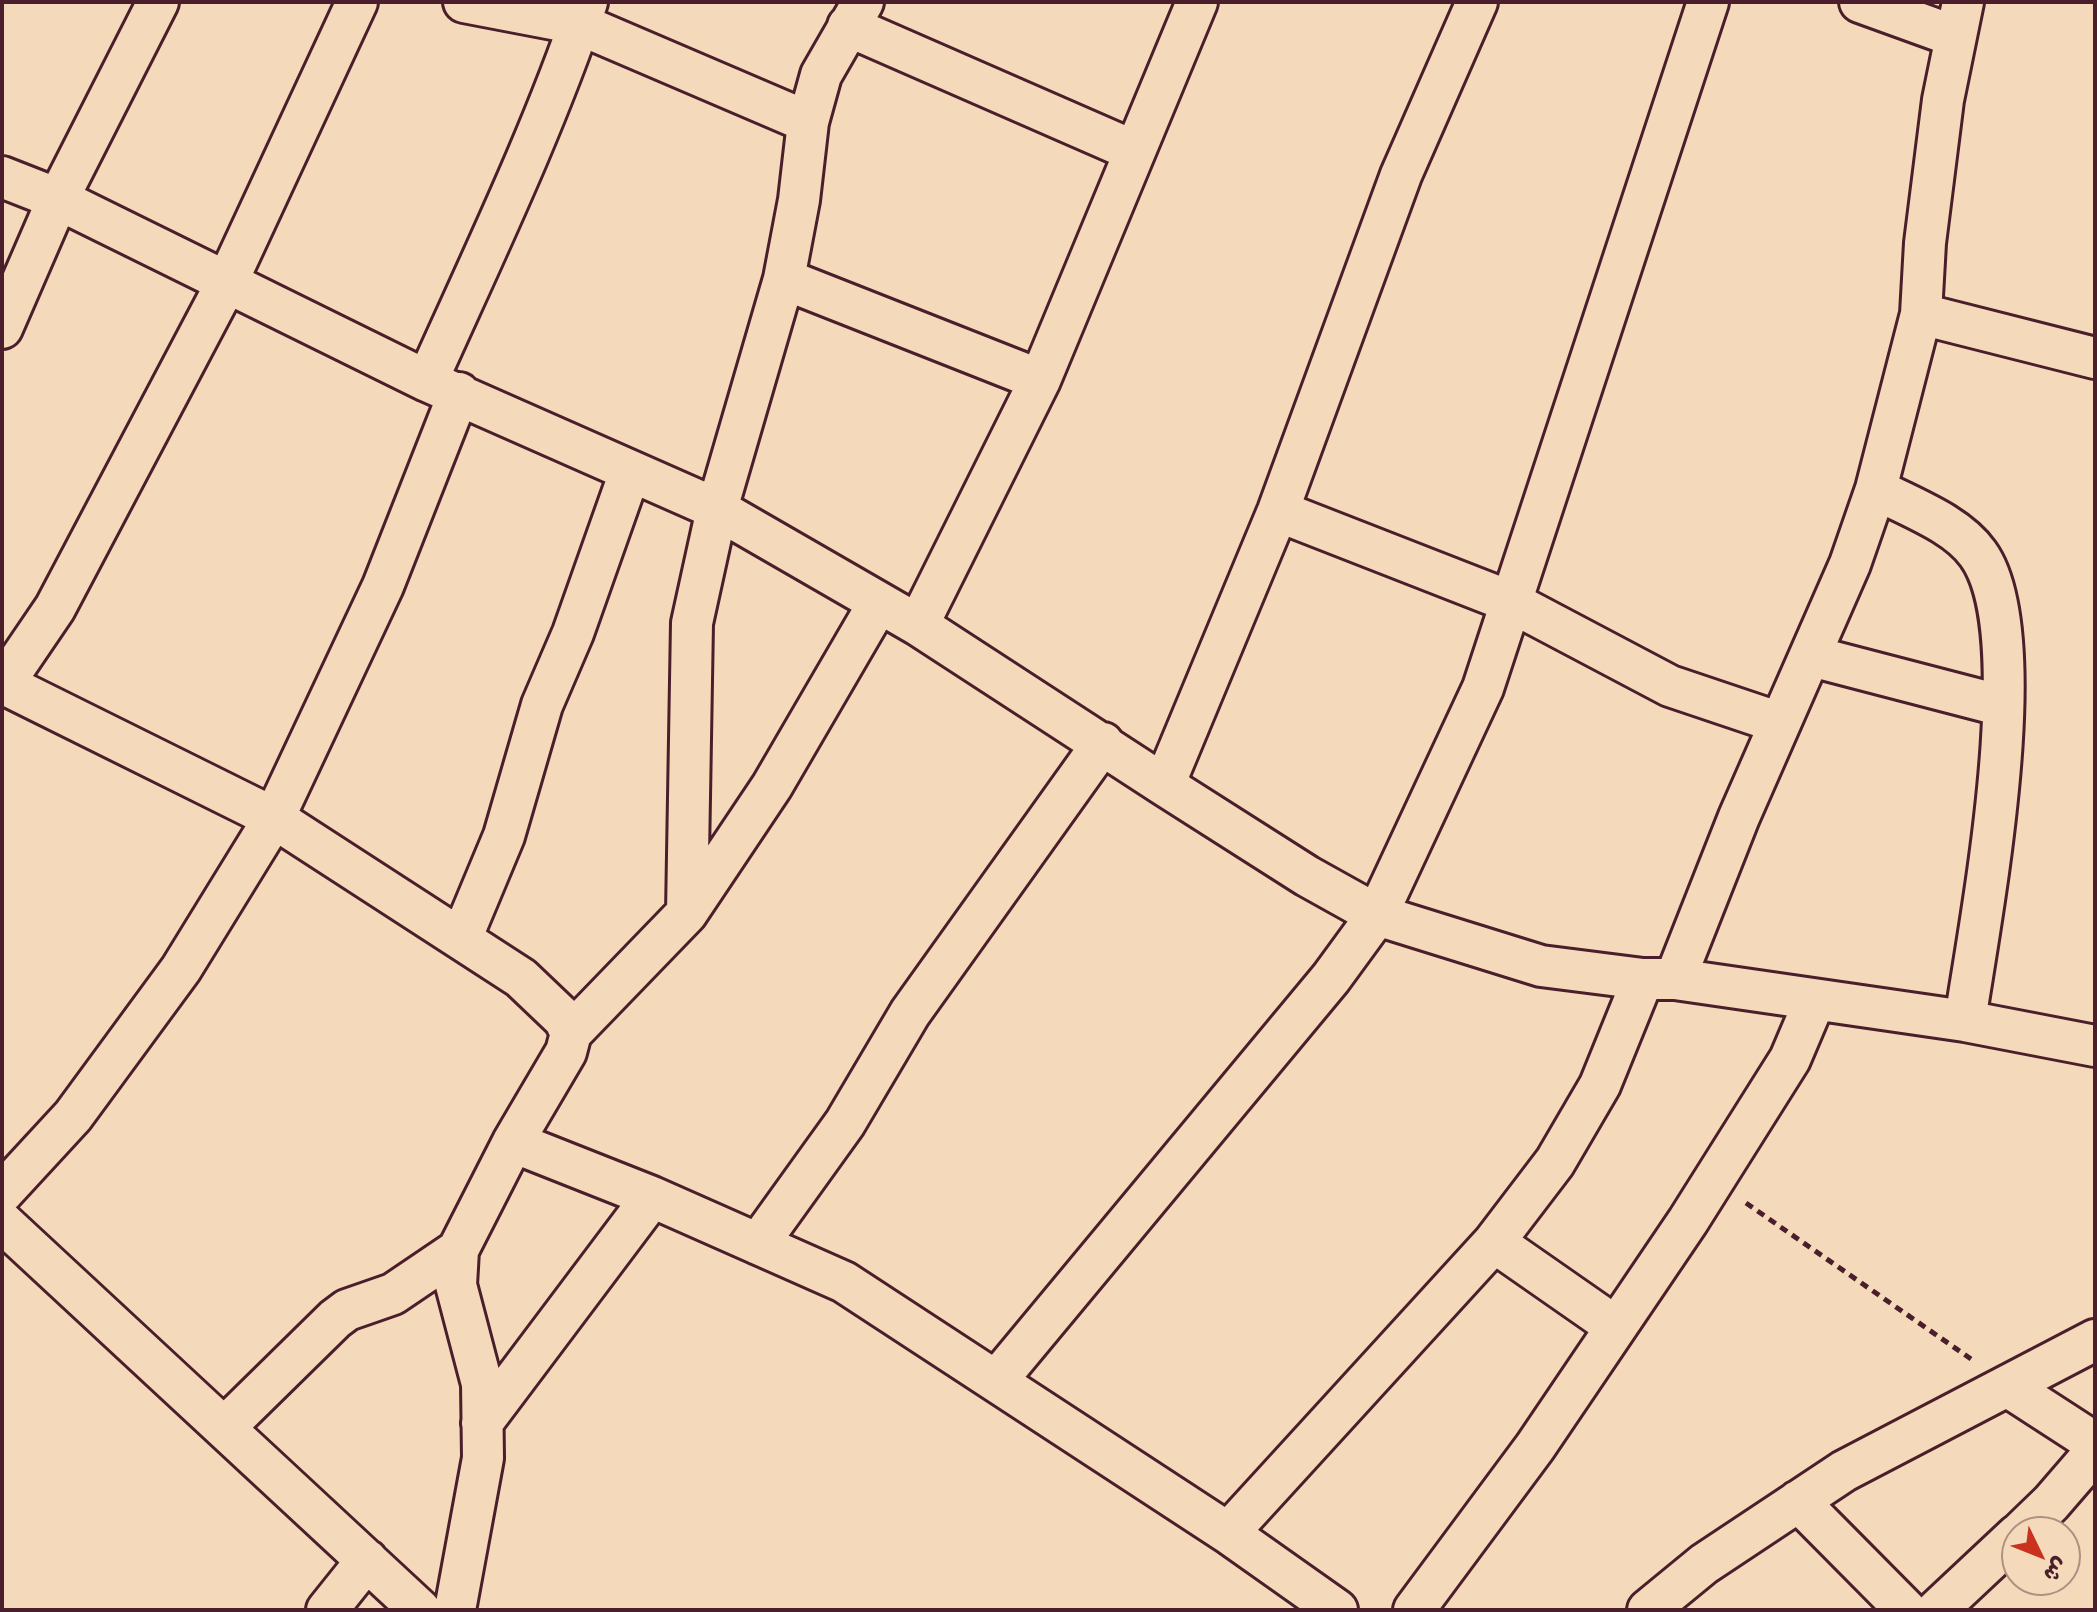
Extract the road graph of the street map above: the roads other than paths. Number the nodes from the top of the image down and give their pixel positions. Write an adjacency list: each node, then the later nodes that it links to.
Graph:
1 (158, 2): 14 (street)
2 (357, 2): 16 (street)
3 (464, 2): 8 (street)
4 (1197, 2): 12 (street)
5 (1477, 2): 25 (street)
6 (1708, 2): 26 (street)
7 (1860, 2): 10 (street)
8 (583, 13): 11 (street); 21 (street)
9 (855, 14): 11 (street); 12 (street)
10 (1958, 19): 17 (street)
11 (808, 122): 15 (street)
12 (1134, 151): 20 (street)
13 (2, 177): 14 (street)
14 (58, 199): 16 (street); 18 (street)
15 (784, 279): 20 (street); 24 (street)
16 (227, 282): 21 (street); 30 (street)
17 (1921, 314): 19 (street); 23 (street)
18 (2, 328)
19 (2095, 358)
20 (1040, 380): 28 (street)
21 (443, 387): 22 (street); 35 (street)
22 (630, 472): 24 (street); 38 (street)
23 (1876, 489): 29 (street); 31 (street)
24 (717, 509): 27 (street); 36 (street)
25 (1278, 511): 26 (street); 34 (street)
26 (1511, 602): 32 (street); 37 (street)
27 (878, 604): 28 (street); 36 (street)
28 (918, 625): 33 (street)
29 (1811, 656): 31 (street); 32 (street)
30 (2, 684): 35 (street)
31 (2003, 706): 41 (street)
32 (1780, 723): 39 (street)
33 (1103, 743): 34 (street); 49 (street)
34 (1164, 785): 37 (street)
35 (274, 818): 38 (street); 45 (street)
36 (687, 913): 42 (street)
37 (1377, 915): 39 (street); 53 (street)
38 (461, 939): 42 (street)
39 (1659, 979): 40 (street); 48 (street)
40 (1815, 1000): 41 (street); 51 (street)
41 (1965, 1021): 43 (street)
42 (571, 1033): 44 (street)
43 (2093, 1039)
44 (513, 1142): 46 (street); 50 (street)
45 (2, 1193)
46 (652, 1197): 49 (street); 55 (street)
47 (2, 1222): 56 (street)
48 (1494, 1242): 51 (street); 61 (street)
49 (758, 1244): 53 (street)
50 (458, 1250): 55 (street); 56 (street)
51 (1616, 1327): 68 (street)
52 (2095, 1340): 54 (street)
53 (997, 1380): 61 (street)
54 (2007, 1386): 57 (street); 59 (street)
55 (482, 1423): 66 (street)
56 (224, 1428): 63 (street)
57 (2095, 1443)
58 (2095, 1452): 60 (street)
59 (1798, 1501): 69 (street); 70 (street)
60 (2038, 1516)
61 (1228, 1533): 67 (street)
62 (2001, 1551): 71 (street)
63 (367, 1560): 64 (street); 65 (street)
64 (327, 1610)
65 (420, 1610)
66 (455, 1610)
67 (1337, 1610)
68 (1414, 1610)
69 (1648, 1610)
70 (1906, 1610)
71 (1937, 1610)

